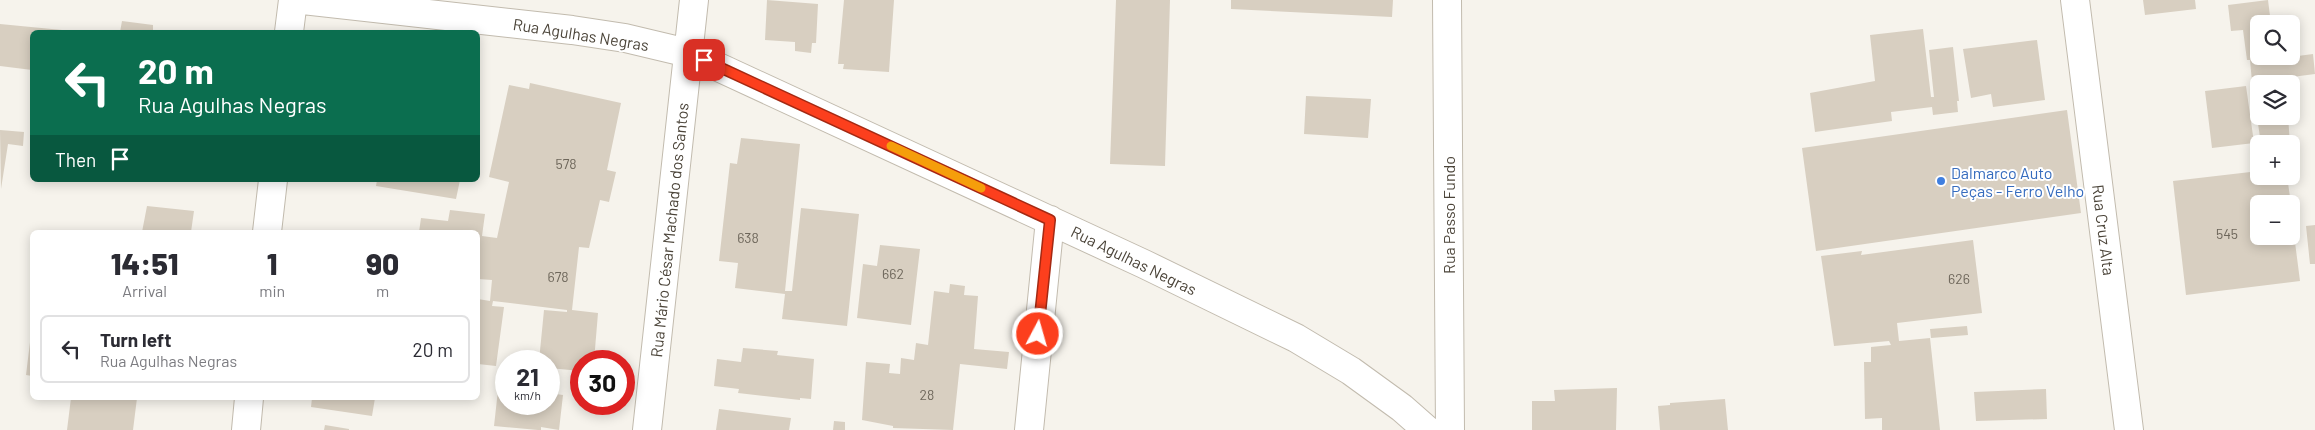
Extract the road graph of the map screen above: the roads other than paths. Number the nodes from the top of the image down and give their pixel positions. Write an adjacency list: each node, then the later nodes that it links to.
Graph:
1 (293, 0): 6 (street)
2 (303, 0): 7 (street, Rua Agulhas Negras)
3 (694, 0): 7 (street, Rua Mário César Machado dos Santos)
4 (1447, 0): 16 (street, Rua Passo Fundo)
5 (2075, 0): 17 (street, Rua Cruz Alta)
6 (289, 30)
7 (688, 54): 9 (street, Rua Agulhas Negras); 13 (street, Rua Mário César Machado dos Santos)
8 (273, 182): 10 (street)
9 (1050, 220): 14 (street); 15 (street, Rua Agulhas Negras)
10 (267, 230)
11 (249, 400): 12 (street)
12 (246, 430)
13 (647, 430)
14 (1029, 430)
15 (1427, 430)
16 (1450, 430)
17 (2129, 430)

